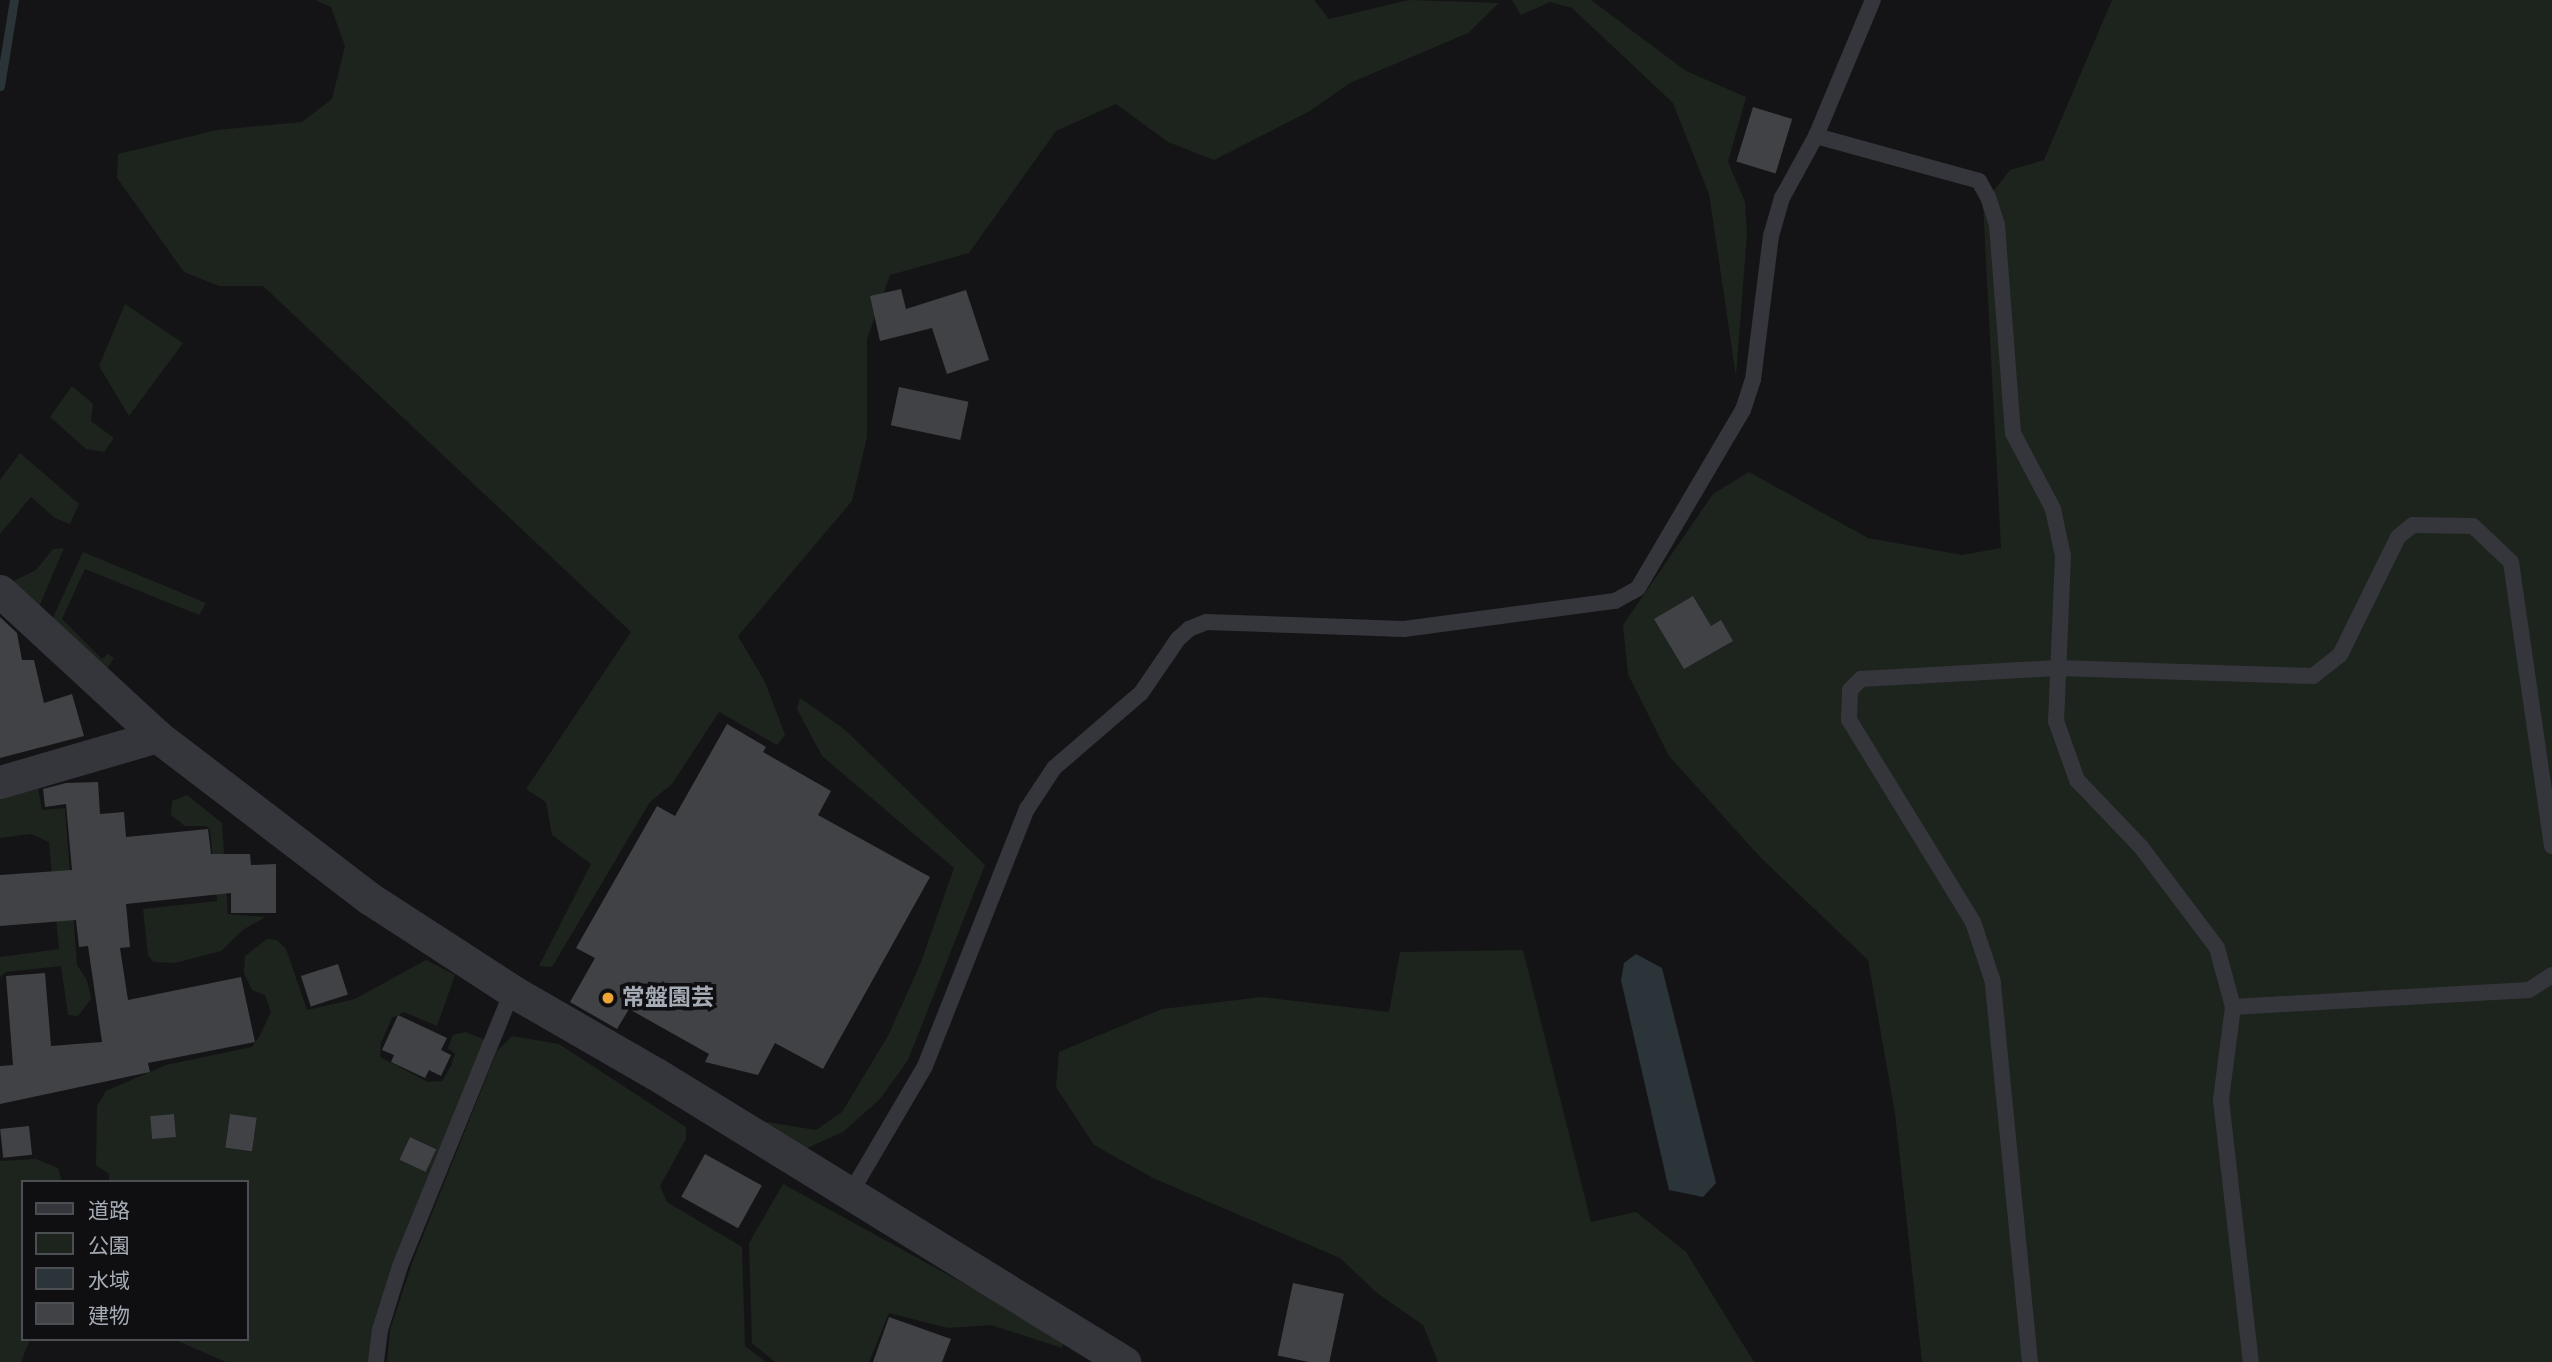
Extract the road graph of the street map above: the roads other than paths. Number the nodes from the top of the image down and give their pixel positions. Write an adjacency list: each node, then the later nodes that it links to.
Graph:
1 (1873, 0): 2 (lane)
2 (1816, 136): 4 (lane); 11 (lane)
3 (0, 592): 5 (street)
4 (2057, 668): 7 (lane); 10 (lane); 14 (lane)
5 (157, 736): 6 (street); 9 (street)
6 (0, 782)
7 (2552, 846)
8 (2552, 975): 10 (lane)
9 (512, 990): 11 (street); 12 (lane)
10 (2233, 1007): 15 (lane)
11 (850, 1194): 13 (street)
12 (376, 1362)
13 (1124, 1362)
14 (2030, 1362)
15 (2251, 1362)

